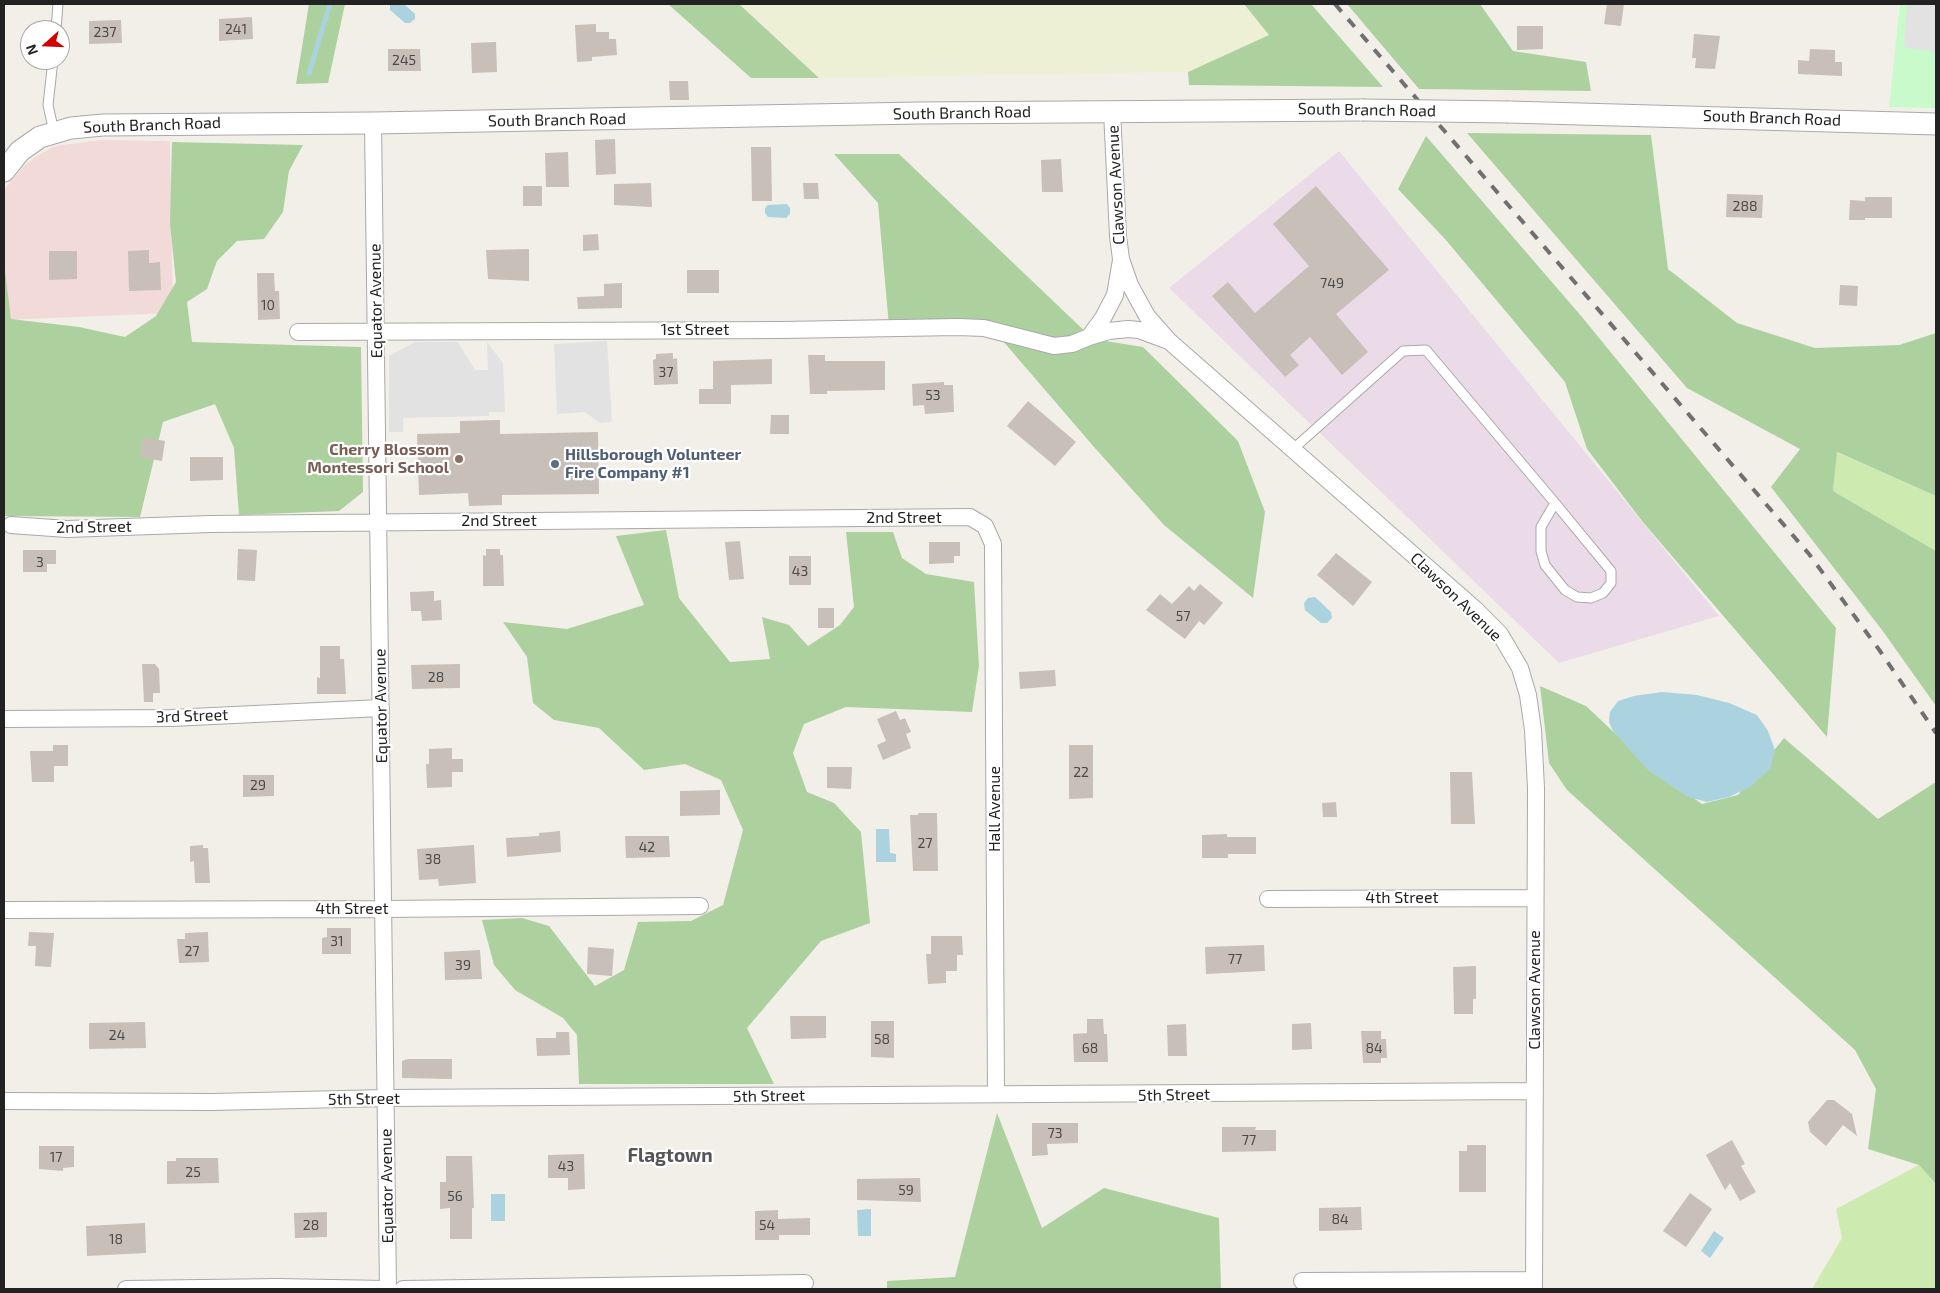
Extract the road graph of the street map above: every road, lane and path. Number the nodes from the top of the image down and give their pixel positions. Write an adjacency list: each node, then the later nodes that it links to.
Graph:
1 (58, 4): 2 (lane)
2 (57, 20)
3 (52, 70): 7 (lane)
4 (1112, 111): 5 (street, South Branch Road); 6 (street, South Branch Road, bridge); 9 (street, Clawson Avenue)
5 (373, 123): 7 (street, South Branch Road); 11 (street, Equator Avenue)
6 (1936, 124)
7 (54, 132): 8 (street, South Branch Road)
8 (4, 171)
9 (1122, 258): 12 (street); 13 (street, Clawson Avenue)
10 (298, 332): 11 (street, 1st Street)
11 (376, 333): 12 (street, 1st Street); 16 (street, Equator Avenue)
12 (1089, 337): 13 (street, 1st Street)
13 (1169, 341): 14 (street, Clawson Avenue)
14 (1292, 450): 15 (lane); 21 (street, Clawson Avenue)
15 (1555, 503): 15 (lane)
16 (378, 522): 17 (street, 2nd Street); 18 (street, 2nd Street); 19 (street, Equator Avenue)
17 (11, 525)
18 (985, 526): 27 (street, Hall Avenue)
19 (381, 708): 20 (street, 3rd Street); 25 (street, Equator Avenue)
20 (4, 719)
21 (1535, 898): 22 (street, 4th Street); 26 (street, Clawson Avenue)
22 (1268, 899)
23 (700, 906): 25 (street, 4th Street)
24 (4, 910): 25 (street, 4th Street)
25 (384, 910): 28 (street, Equator Avenue)
26 (1534, 1091): 27 (street, 5th Street); 32 (street, Clawson Avenue)
27 (996, 1094): 28 (street, 5th Street)
28 (386, 1098): 29 (street, 5th Street); 34 (street, Equator Avenue)
29 (4, 1101)
30 (1302, 1281): 32 (street)
31 (805, 1283): 35 (street)
32 (1534, 1285)
33 (126, 1289): 34 (street)
34 (387, 1289)
35 (403, 1289)

